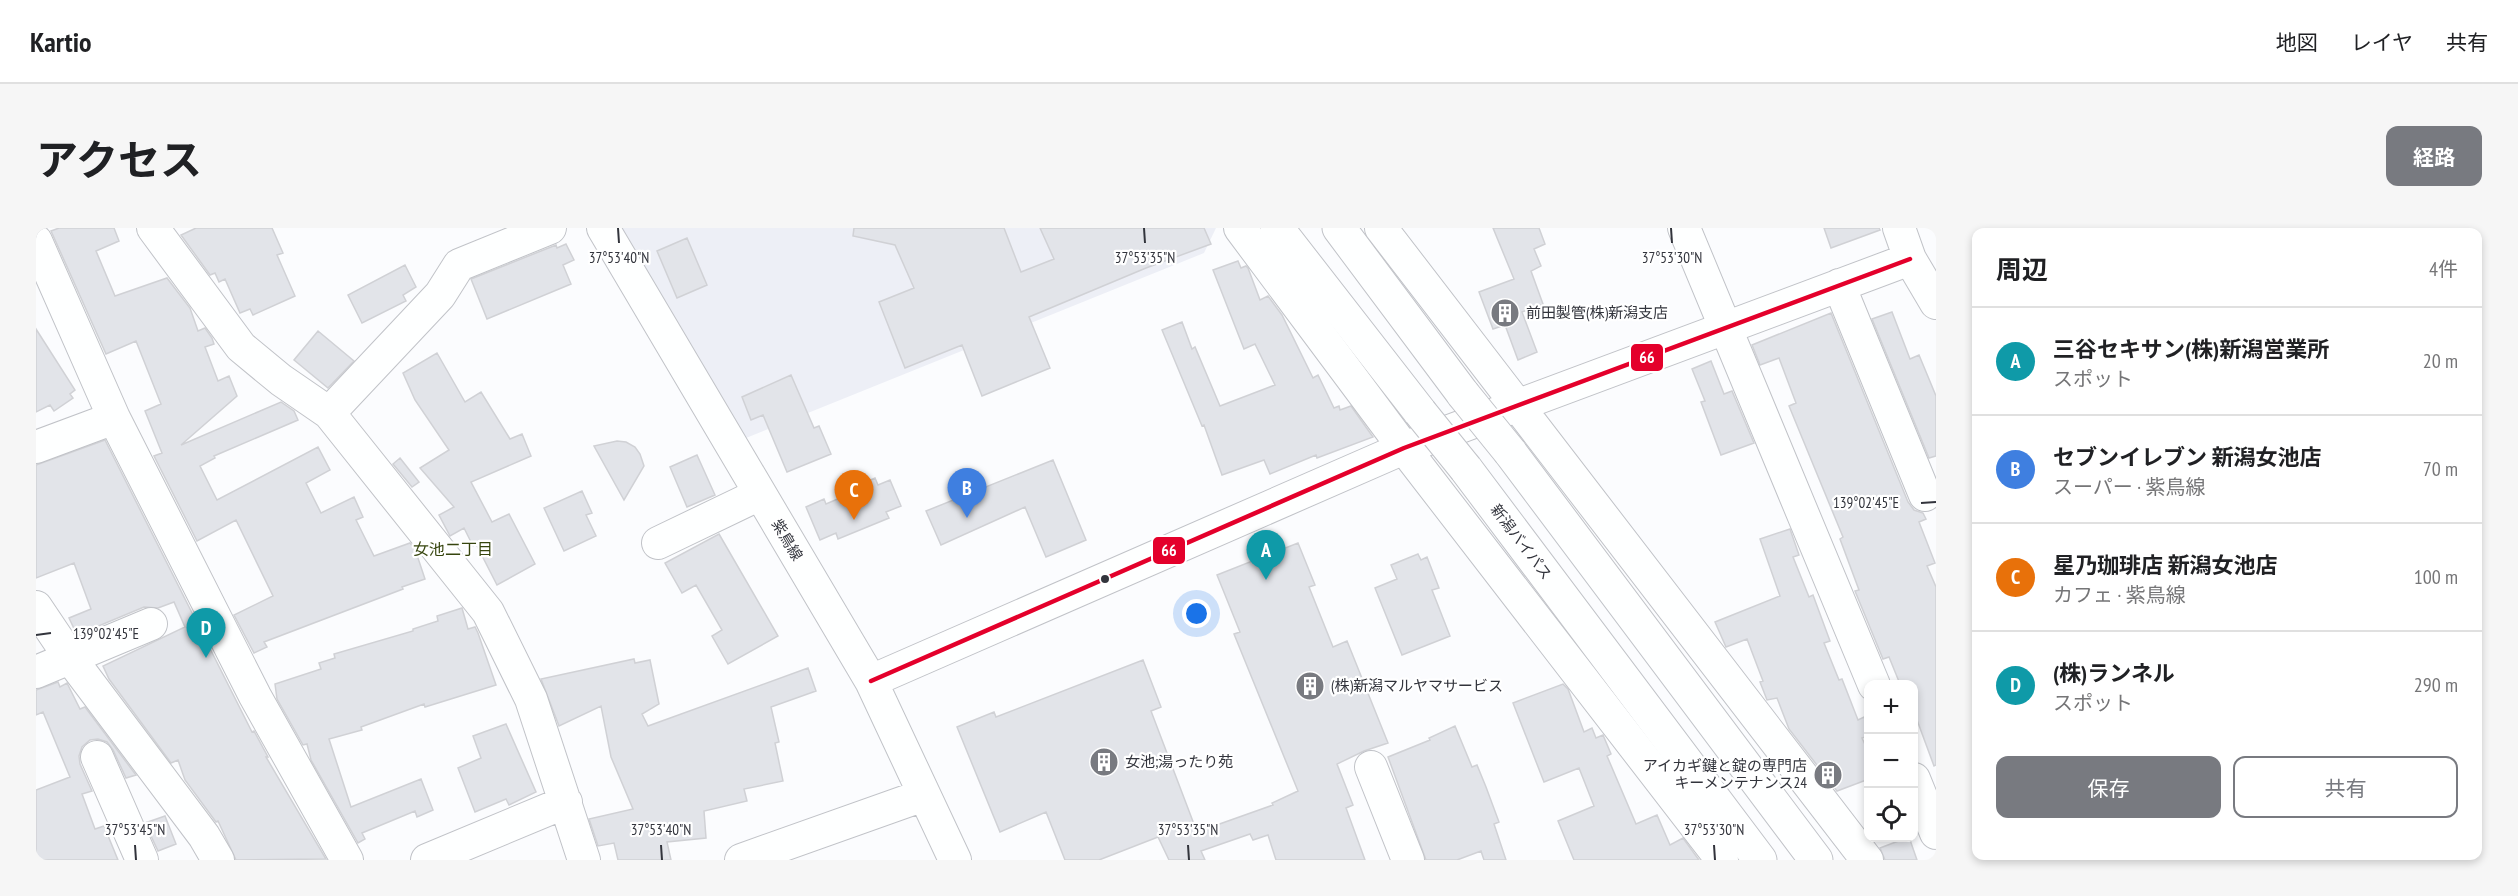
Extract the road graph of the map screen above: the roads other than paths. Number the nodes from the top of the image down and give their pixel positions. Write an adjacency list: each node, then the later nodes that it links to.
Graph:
1 (153, 228): 16 (street)
2 (550, 228): 16 (street)
3 (603, 228): 20 (street, 紫鳥線)
4 (1240, 228): 19 (street)
5 (1277, 228): 45 (highway, 新潟バイパス, bridge)
6 (1339, 228): 46 (highway, bridge)
7 (1381, 228): 15 (street)
8 (1684, 228): 14 (street)
9 (1899, 228): 11 (street)
10 (36, 241): 17 (street)
11 (1910, 259): 12 (street); 13 (street)
12 (1839, 285): 14 (street); 21 (street)
13 (1936, 303)
14 (1725, 327): 15 (street); 27 (street)
15 (1516, 406): 19 (street); 35 (street)
16 (329, 413): 33 (street)
17 (114, 418): 18 (street); 38 (street)
18 (36, 447)
19 (1404, 448): 28 (street); 44 (street)
20 (760, 495): 22 (street); 28 (street, 紫鳥線)
21 (1925, 495)
22 (658, 543)
23 (36, 608): 25 (street)
24 (151, 624): 25 (street)
25 (71, 659): 26 (street); 37 (street)
26 (36, 672)
27 (1872, 680)
28 (870, 681): 32 (street, 紫鳥線)
29 (97, 757): 36 (street)
30 (1371, 767): 43 (street)
31 (1917, 788): 34 (street)
32 (924, 795): 41 (street); 42 (street, 紫鳥線)
33 (566, 802): 39 (street); 40 (street)
34 (1929, 822)
35 (1863, 847)
36 (142, 860)
37 (218, 860)
38 (346, 860)
39 (427, 860)
40 (584, 860)
41 (741, 860)
42 (955, 860)
43 (1408, 860)
44 (1722, 860)
45 (1760, 860)
46 (1816, 860)

